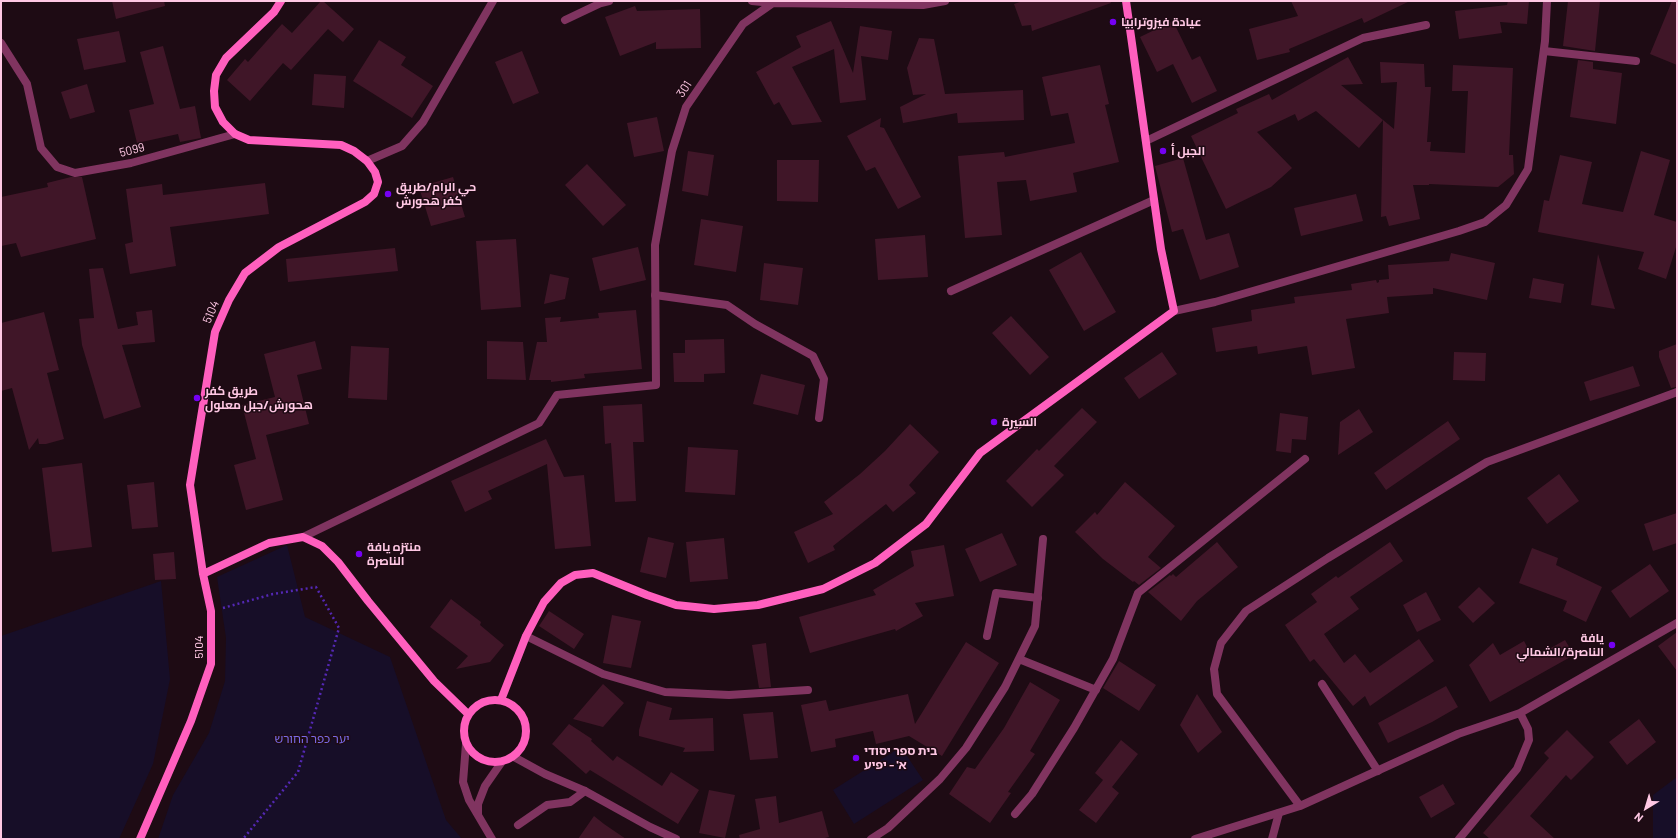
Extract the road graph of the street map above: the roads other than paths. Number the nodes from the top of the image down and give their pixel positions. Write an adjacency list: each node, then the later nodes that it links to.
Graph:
1 (281, 1): 14 (street, 5104)
2 (493, 1): 16 (street)
3 (609, 1): 9 (street)
4 (752, 1): 8 (street)
5 (946, 1): 8 (street)
6 (1126, 1): 15 (street)
7 (1547, 1): 12 (street)
8 (773, 3): 19 (street, 301)
9 (564, 20)
10 (1426, 25): 15 (street)
11 (1, 43): 14 (street, 5099)
12 (1544, 51): 13 (street); 20 (street)
13 (1636, 61)
14 (235, 134): 16 (street, 5104)
15 (1146, 140): 17 (street)
16 (367, 161): 26 (street, 5104)
17 (1154, 200): 18 (street); 20 (street)
18 (951, 291)
19 (655, 295): 22 (street); 24 (street, 301)
20 (1174, 311): 29 (street)
21 (1677, 392): 43 (street)
22 (819, 418)
23 (1305, 459): 34 (street)
24 (303, 537): 26 (street); 37 (street)
25 (1043, 539): 27 (street)
26 (203, 574): 49 (street, 5104)
27 (1038, 598): 30 (street); 31 (street)
28 (1677, 623): 36 (street)
29 (526, 636): 33 (street); 35 (street)
30 (987, 636)
31 (1019, 659): 34 (street); 52 (street)
32 (1322, 684): 41 (street)
33 (808, 690)
34 (1096, 690): 45 (street)
35 (500, 700): 37 (street); 39 (street)
36 (1520, 713): 41 (street); 48 (street)
37 (468, 714): 38 (street)
38 (466, 744): 40 (street); 46 (street)
39 (514, 757): 40 (street); 42 (street)
40 (501, 762): 46 (street)
41 (1378, 771): 43 (street)
42 (585, 791): 47 (street); 51 (street)
43 (1300, 806): 44 (street)
44 (1279, 813): 53 (street); 54 (street)
45 (1015, 814)
46 (478, 815): 50 (street)
47 (518, 825)
48 (1462, 838)
49 (140, 839)
50 (492, 839)
51 (676, 839)
52 (871, 839)
53 (1195, 839)
54 (1272, 839)

